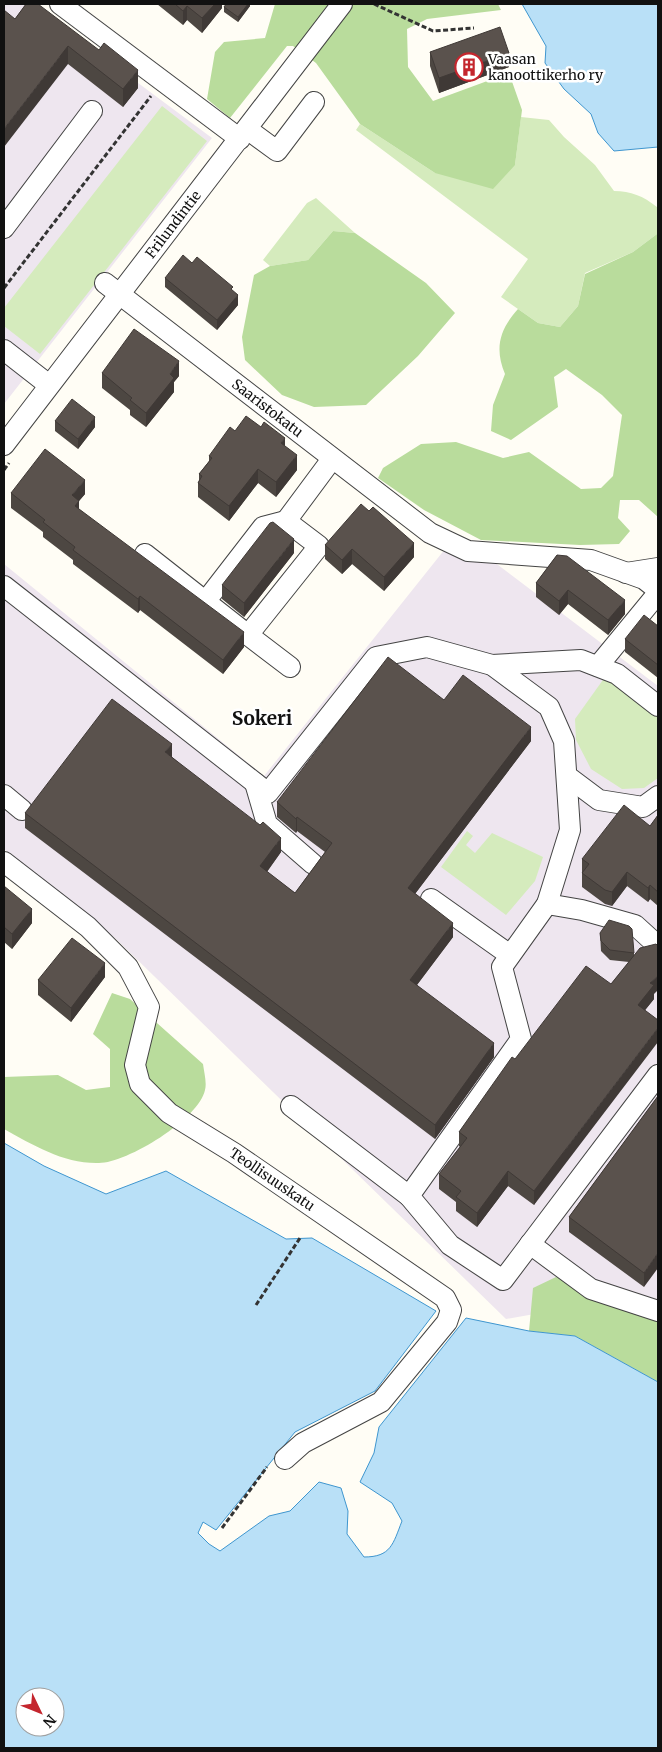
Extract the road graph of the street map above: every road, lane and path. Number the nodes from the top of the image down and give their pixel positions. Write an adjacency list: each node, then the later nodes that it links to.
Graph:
1 (60, 4): 8 (street)
2 (342, 4): 8 (street, Frilundintie)
3 (374, 4): 4 (path)
4 (474, 28)
5 (155, 91): 10 (path)
6 (314, 102): 8 (street)
7 (92, 111): 9 (street)
8 (243, 134): 11 (street, Frilundintie)
9 (4, 228)
10 (4, 288)
11 (112, 289): 13 (street, Frilundintie); 15 (street, Saaristokatu)
12 (4, 350): 13 (street)
13 (49, 385): 14 (street, Frilundintie)
14 (4, 444)
15 (332, 459): 16 (street); 19 (street, Saaristokatu)
16 (286, 521): 22 (street); 23 (street)
17 (144, 554): 22 (street)
18 (658, 568): 19 (street)
19 (625, 573): 21 (street, Saaristokatu)
20 (4, 586): 29 (street)
21 (658, 592): 25 (street)
22 (205, 602): 23 (street)
23 (248, 635): 26 (street)
24 (492, 665): 25 (street); 28 (street); 29 (street)
25 (598, 666): 27 (street)
26 (290, 667)
27 (658, 706)
28 (567, 776): 31 (street); 36 (street)
29 (255, 783): 34 (street)
30 (4, 796): 32 (street)
31 (658, 796)
32 (22, 810)
33 (4, 862): 46 (street, Teollisuuskatu)
34 (313, 864)
35 (431, 899): 38 (street)
36 (547, 904): 37 (street); 38 (street)
37 (658, 946)
38 (510, 955): 41 (street)
39 (658, 1075): 43 (street)
40 (291, 1106): 41 (street)
41 (409, 1196): 43 (street)
42 (300, 1238): 44 (path)
43 (530, 1244): 45 (street)
44 (256, 1305)
45 (658, 1311)
46 (285, 1459)

